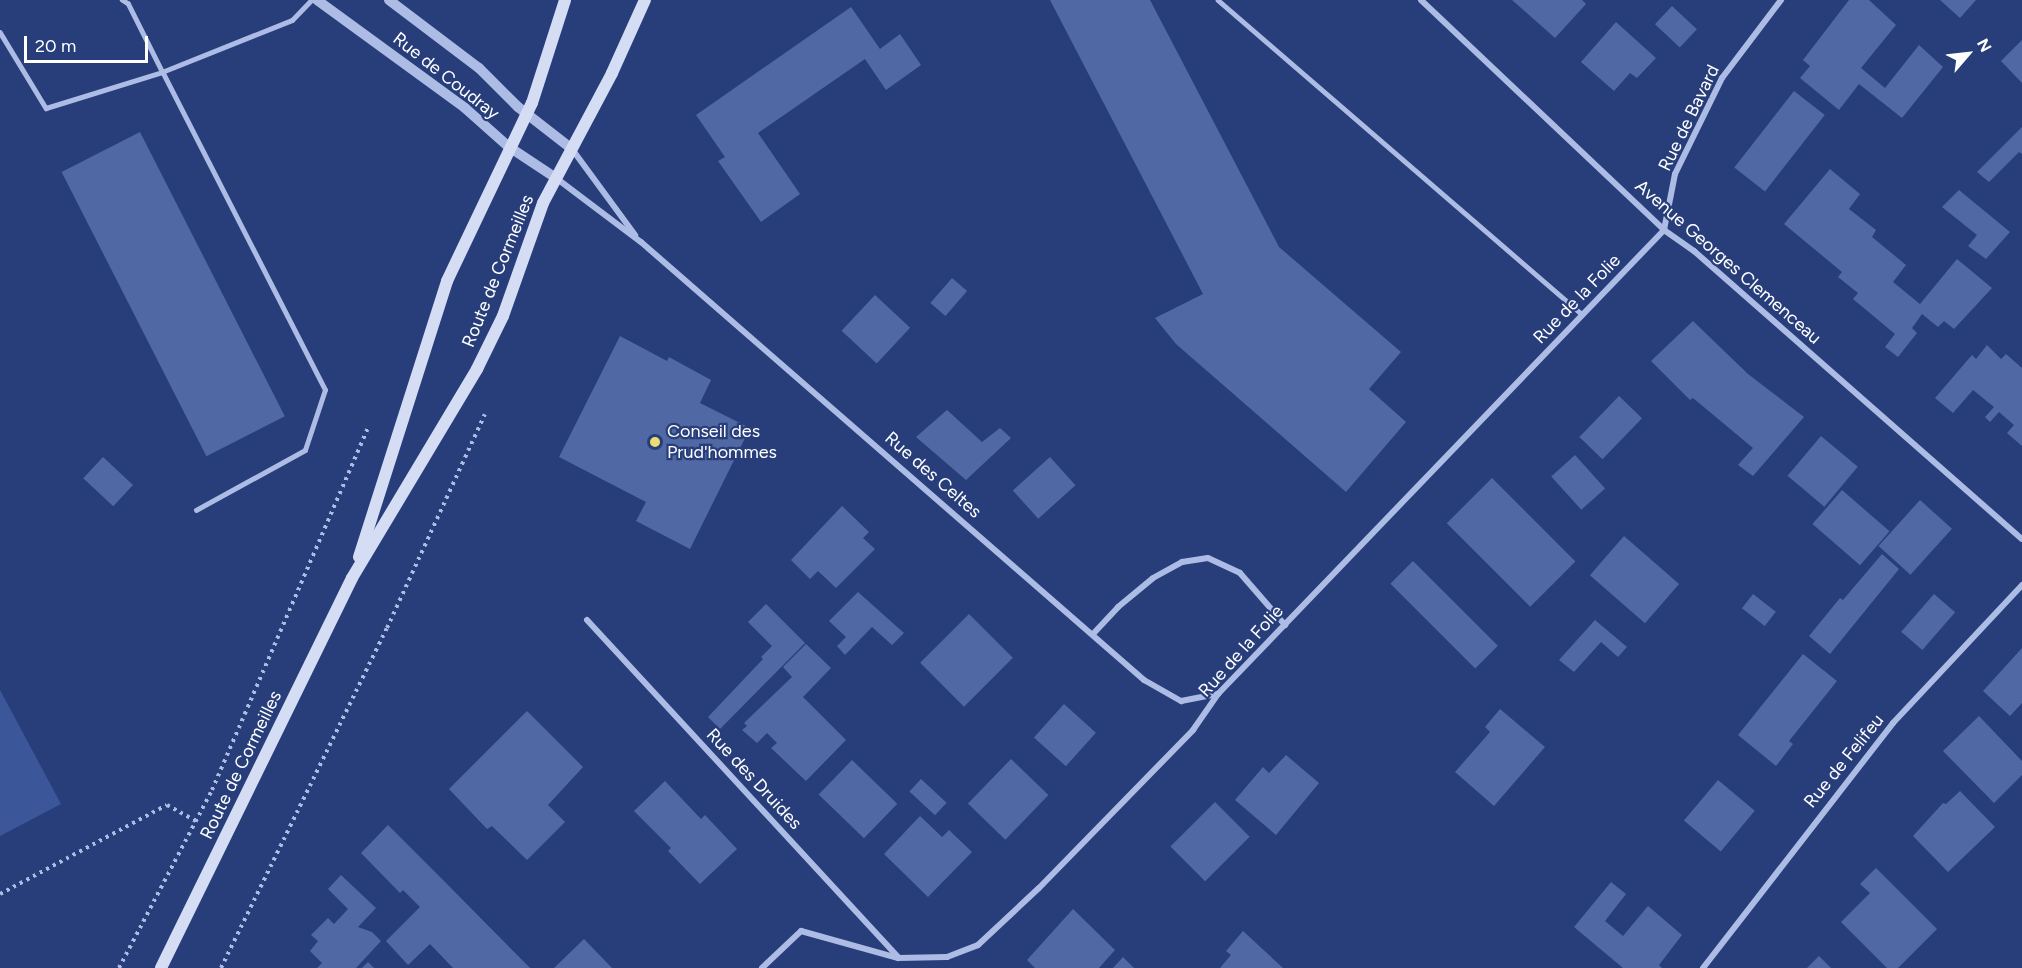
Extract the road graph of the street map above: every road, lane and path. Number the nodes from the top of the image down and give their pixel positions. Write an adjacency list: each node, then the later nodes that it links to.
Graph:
1 (122, 0): 11 (lane)
2 (311, 0): 11 (lane)
3 (317, 0): 13 (street, Rue de Coudray)
4 (389, 0): 12 (street, Rue de Coudray)
5 (565, 0): 12 (main road, Route de Cormeilles)
6 (645, 0): 14 (main road, Route de Cormeilles)
7 (1218, 0): 18 (lane)
8 (1421, 0): 16 (street, Avenue Georges Clemenceau)
9 (1782, 0): 16 (street, Rue de Bavard)
10 (0, 32): 11 (lane)
11 (162, 72): 21 (lane)
12 (527, 114): 13 (main road, Route de Cormeilles); 14 (street, Rue de Coudray)
13 (509, 147): 15 (street, Rue de Coudray); 23 (main road, Route de Cormeilles)
14 (572, 149): 15 (main road, Route de Cormeilles); 17 (street, Rue des Celtes)
15 (556, 178): 17 (street, Rue des Celtes); 19 (main road, Route de Cormeilles)
16 (1664, 230): 18 (street, Rue de la Folie); 22 (street, Avenue Georges Clemenceau)
17 (641, 242): 27 (street, Rue des Celtes)
18 (1582, 314): 26 (street, Rue de la Folie)
19 (477, 369): 23 (main road, Route de Cormeilles); 34 (path)
20 (372, 420): 29 (path)
21 (196, 510)
22 (2022, 538)
23 (352, 578): 33 (main road, Route de Cormeilles)
24 (2022, 585): 36 (street, Rue de Felifeu)
25 (587, 620): 31 (street, Rue des Druides)
26 (1285, 625): 27 (street); 28 (street, Rue de la Folie)
27 (1093, 634): 28 (street, Rue des Celtes)
28 (1218, 694): 31 (street, Rue de la Folie)
29 (196, 821): 30 (path); 32 (path)
30 (0, 894)
31 (898, 958): 35 (street, Rue de la Folie)
32 (119, 968)
33 (161, 968)
34 (221, 968)
35 (762, 968)
36 (1703, 968)

